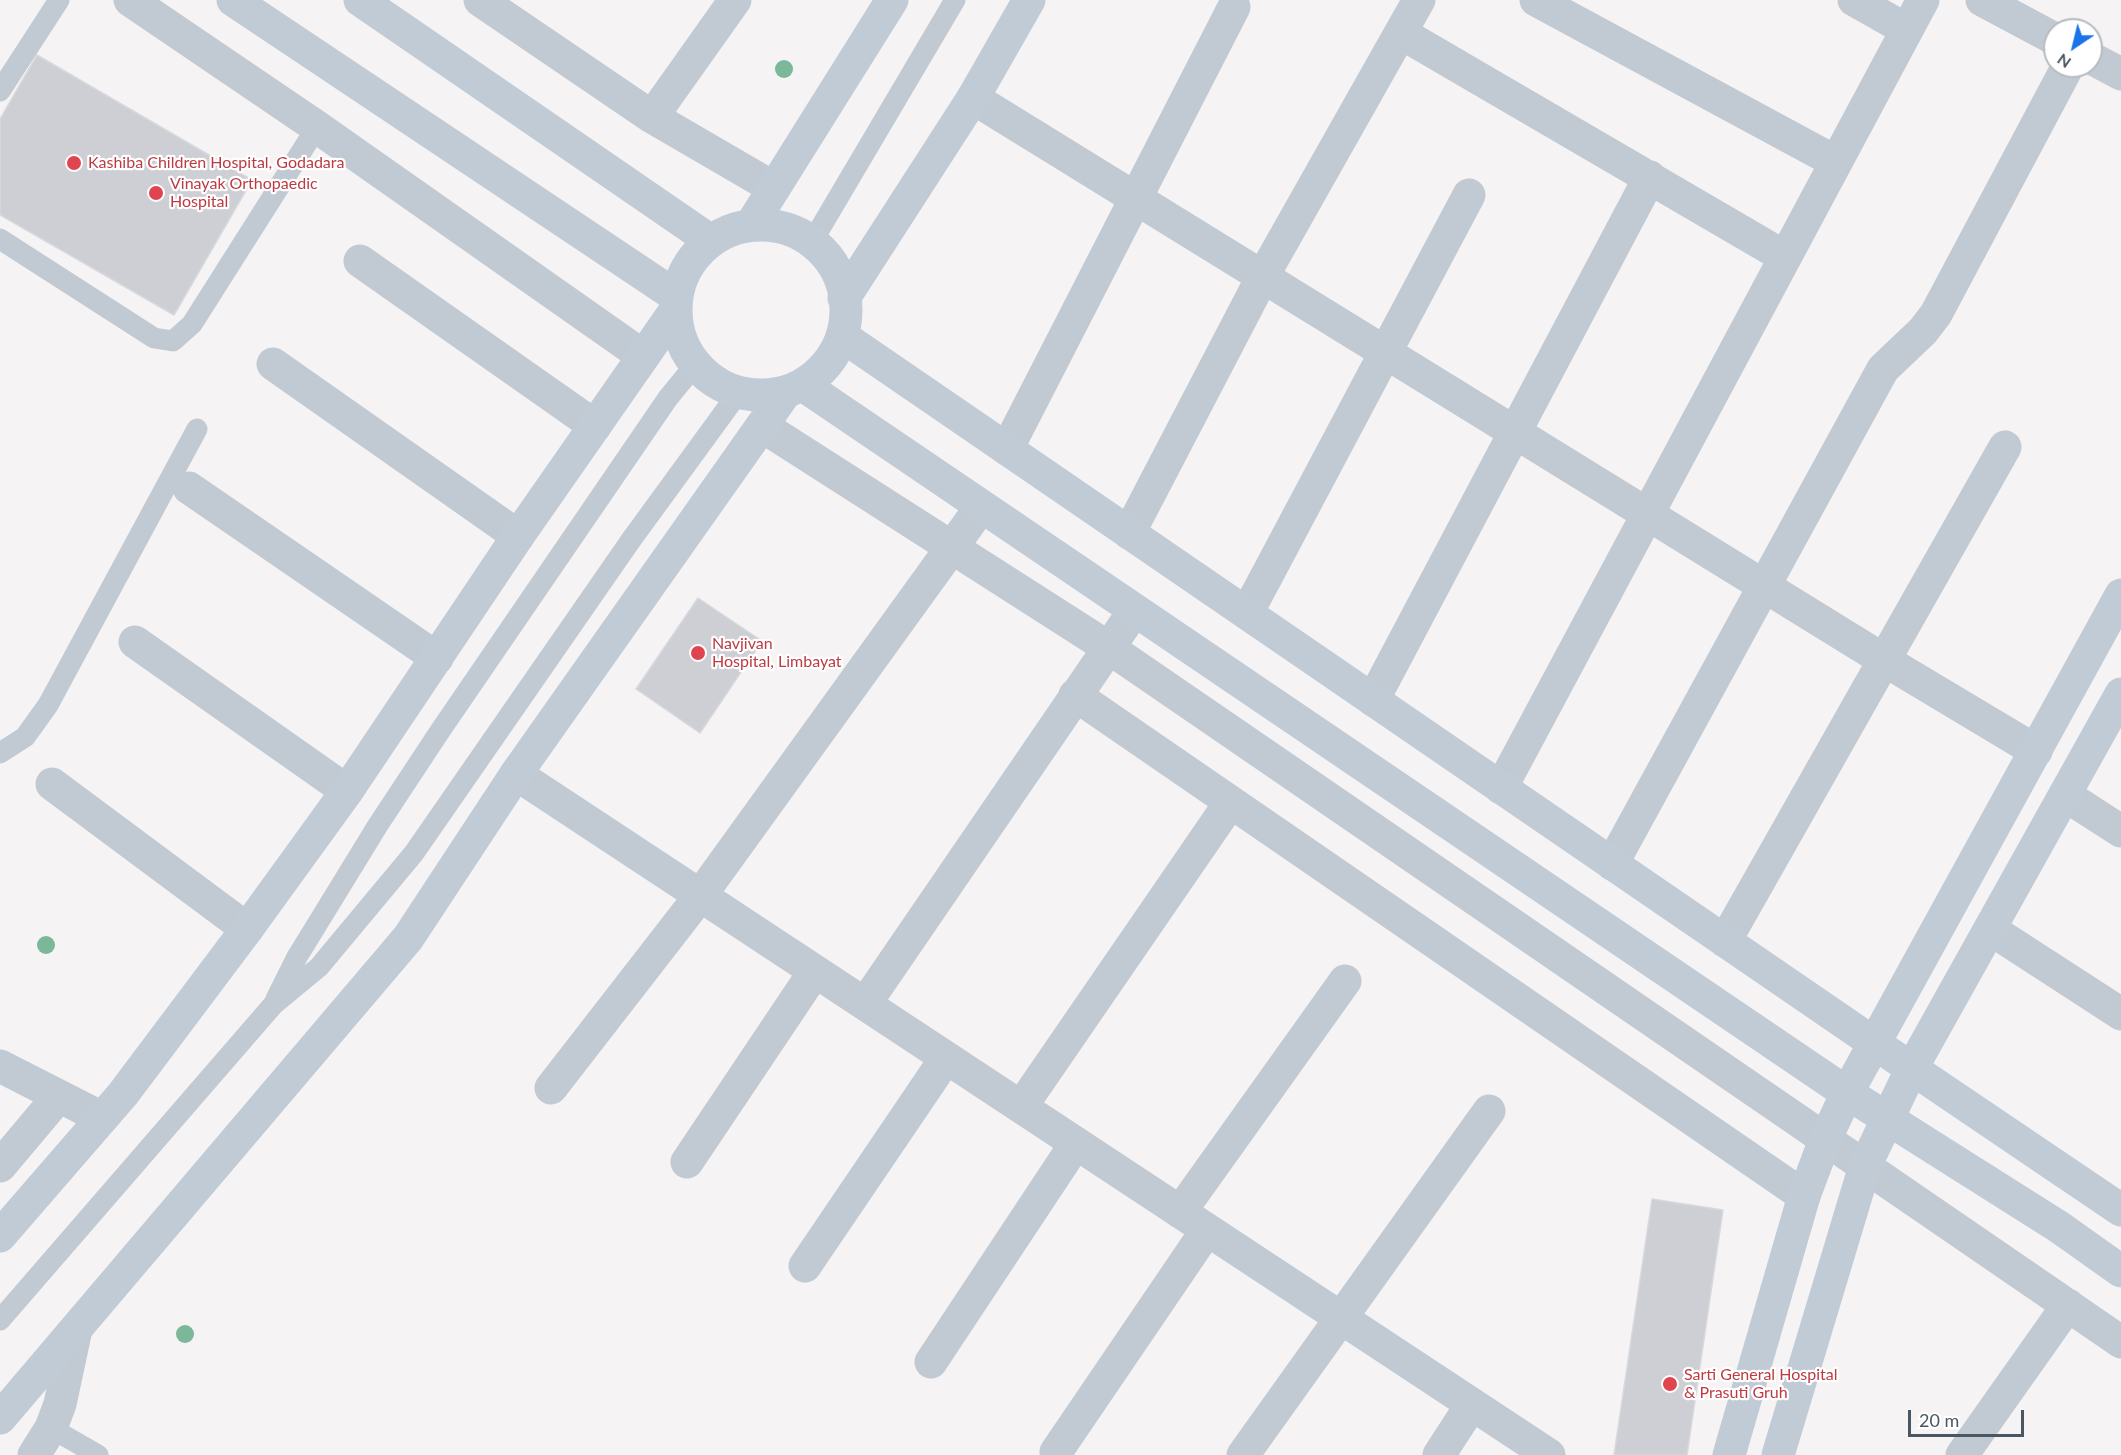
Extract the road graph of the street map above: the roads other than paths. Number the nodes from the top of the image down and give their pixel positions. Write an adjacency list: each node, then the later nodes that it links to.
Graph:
1 (59, 0): 23 (lane)
2 (130, 0): 26 (street)
3 (233, 0): 40 (street)
4 (360, 0): 34 (street)
5 (480, 0): 16 (street)
6 (735, 0): 25 (street)
7 (892, 0): 29 (street)
8 (955, 0): 35 (lane)
9 (1029, 0): 24 (street)
10 (1419, 0): 18 (street)
11 (1536, 0): 27 (street)
12 (1854, 0): 17 (street)
13 (1923, 0): 17 (street)
14 (1982, 0): 19 (street)
15 (1234, 7): 31 (street)
16 (517, 10): 25 (street)
17 (1907, 30): 27 (street)
18 (1401, 33): 28 (street); 38 (street)
19 (2043, 33)
20 (2103, 64): 21 (street)
21 (2121, 74)
22 (2062, 78): 60 (street)
23 (0, 91)
24 (973, 98): 31 (street); 39 (street)
25 (652, 117): 29 (street)
26 (316, 127): 33 (lane); 43 (street)
27 (1836, 162): 36 (street)
28 (1650, 177): 36 (street); 51 (street)
29 (774, 188): 32 (street)
30 (1469, 195): 42 (street)
31 (1136, 197): 38 (street); 53 (street)
32 (751, 225): 34 (street); 35 (street)
33 (0, 238)
34 (711, 241): 40 (street)
35 (812, 242): 39 (street)
36 (1785, 257): 56 (street)
37 (360, 261): 48 (street)
38 (1263, 276): 42 (street); 57 (street)
39 (844, 298): 41 (street)
40 (676, 303): 43 (street); 45 (street)
41 (843, 336): 46 (street); 53 (street)
42 (1386, 352): 51 (street); 63 (street)
43 (643, 356): 48 (street)
44 (273, 364): 58 (street)
45 (694, 365): 47 (street); 88 (lane)
46 (794, 389): 47 (street); 49 (street); 55 (street)
47 (739, 392): 88 (lane)
48 (595, 426): 58 (street)
49 (762, 426): 59 (street); 73 (street)
50 (197, 429): 72 (lane)
51 (1515, 432): 56 (street); 70 (street)
52 (2005, 447): 67 (street)
53 (1007, 449): 57 (street)
54 (189, 488): 66 (street)
55 (981, 507): 59 (street); 62 (street)
56 (1648, 514): 60 (street); 75 (street)
57 (1129, 533): 63 (street)
58 (518, 536): 66 (street)
59 (952, 547): 65 (street); 81 (street)
60 (1764, 586): 67 (street); 80 (street)
61 (2121, 596): 71 (street)
62 (1134, 611): 65 (street); 95 (street)
63 (1247, 613): 70 (street)
64 (135, 642): 76 (street)
65 (1108, 648): 69 (street); 101 (street)
66 (437, 658): 76 (street)
67 (1884, 660): 71 (street); 84 (street)
68 (2121, 694): 77 (street)
69 (1075, 696): 78 (street); 87 (street)
70 (1373, 700): 75 (street)
71 (2036, 751): 90 (street)
72 (0, 753)
73 (516, 774): 81 (street); 116 (street)
74 (52, 784): 83 (street)
75 (1501, 788): 80 (street)
76 (347, 791): 83 (street)
77 (2065, 795): 79 (street); 82 (street)
78 (1230, 803): 97 (street); 106 (street)
79 (2121, 831)
80 (1612, 864): 84 (street)
81 (700, 896): 85 (street); 94 (street)
82 (1990, 928): 89 (street); 93 (street)
83 (247, 929): 99 (street)
84 (1725, 941): 90 (street)
85 (815, 971): 87 (street); 103 (street)
86 (1345, 981): 108 (street)
87 (865, 1004): 91 (street)
88 (273, 1005): 115 (lane)
89 (2121, 1014)
90 (1874, 1043): 93 (street); 95 (street)
91 (946, 1058): 97 (street); 111 (street)
92 (0, 1066): 96 (street)
93 (1912, 1068): 100 (street); 107 (street)
94 (551, 1088)
95 (1847, 1093): 100 (street); 101 (street)
96 (58, 1096): 99 (street); 104 (street)
97 (1021, 1107): 102 (street)
98 (1489, 1111): 114 (street)
99 (102, 1118): 110 (street)
100 (1887, 1118): 105 (street); 112 (street)
101 (1825, 1140): 105 (street); 106 (street)
102 (1076, 1143): 108 (street); 118 (street)
103 (687, 1162)
104 (0, 1166)
105 (1866, 1166): 113 (street); 128 (street)
106 (1803, 1196): 127 (street)
107 (2121, 1210)
108 (1180, 1212): 109 (street)
109 (1207, 1230): 114 (street); 122 (street)
110 (0, 1236)
111 (805, 1266)
112 (2121, 1271)
113 (2068, 1305): 117 (street); 129 (street)
114 (1341, 1318): 119 (street); 124 (street)
115 (0, 1320)
116 (76, 1329): 120 (street); 121 (street)
117 (2121, 1342)
118 (931, 1362)
119 (1472, 1404): 125 (street); 126 (street)
120 (0, 1418)
121 (43, 1442): 123 (lane)
122 (1056, 1452)
123 (98, 1455)
124 (1243, 1455)
125 (1439, 1455)
126 (1549, 1455)
127 (1729, 1455)
128 (1778, 1455)
129 (1962, 1455)

